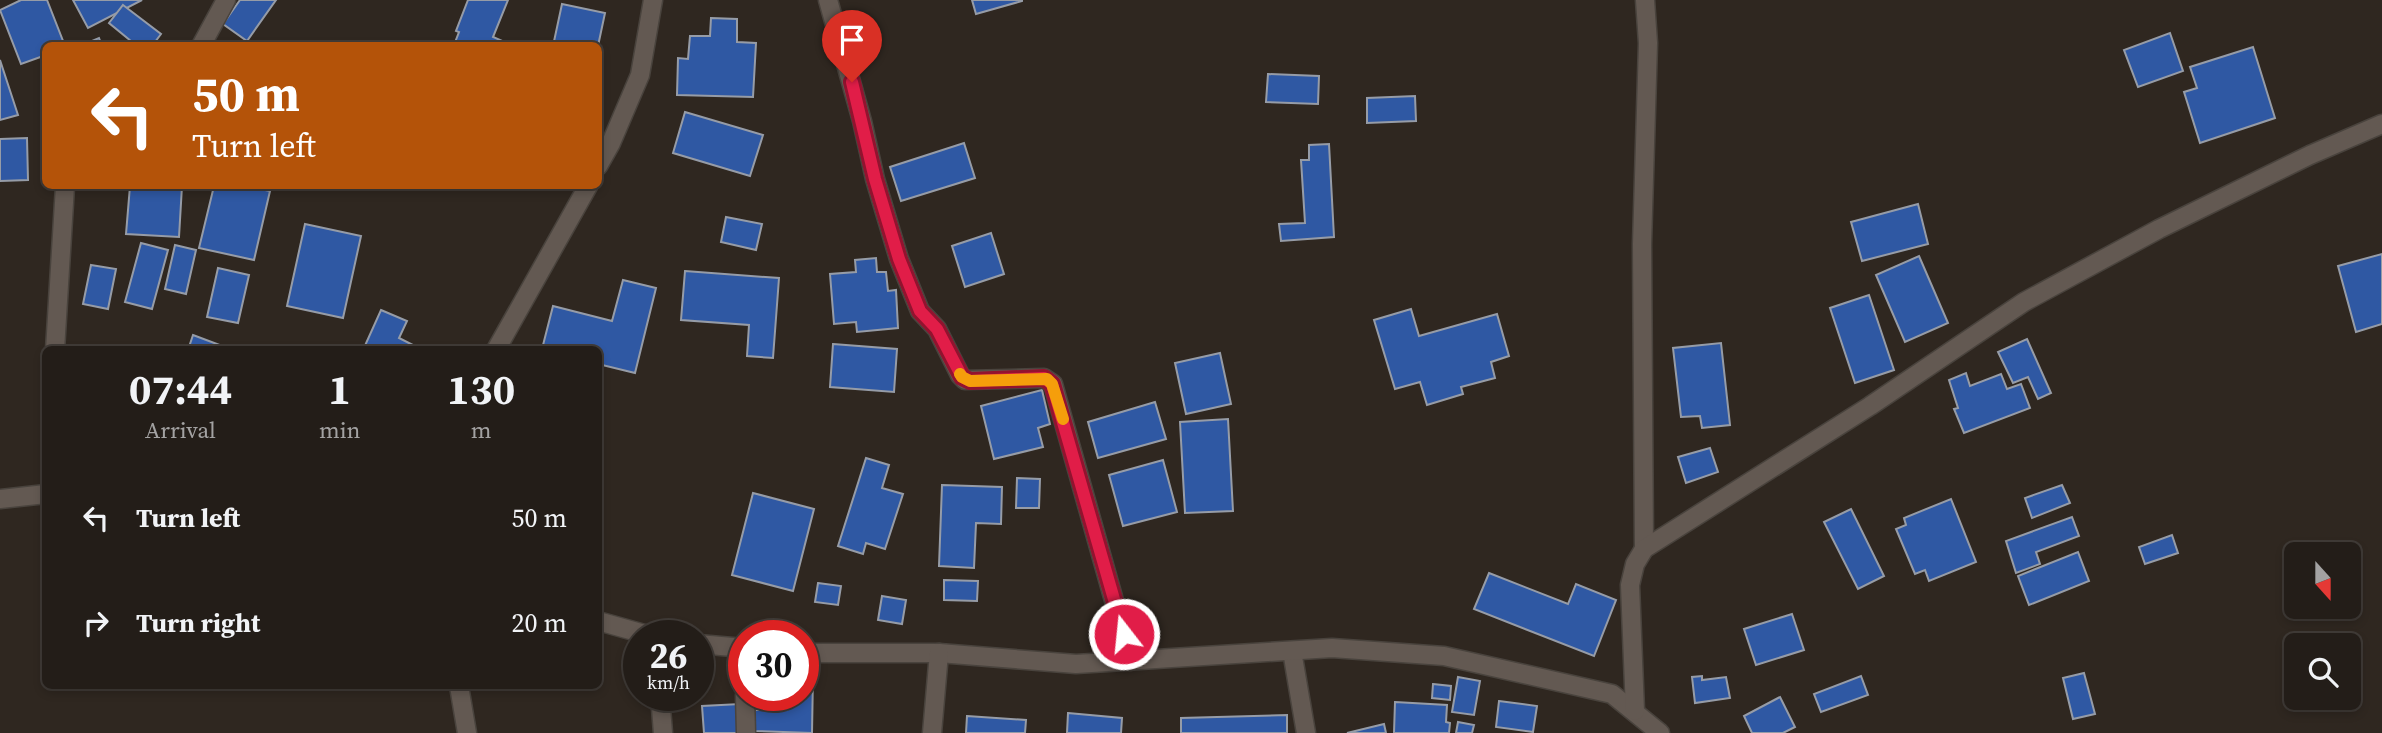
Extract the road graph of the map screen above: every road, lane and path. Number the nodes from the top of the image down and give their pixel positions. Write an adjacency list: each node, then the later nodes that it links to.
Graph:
1 (226, 0): 5 (street)
2 (653, 0): 7 (street)
3 (828, 0): 20 (street)
4 (1645, 0): 14 (street)
5 (203, 42)
6 (2382, 124): 14 (street)
7 (602, 159)
8 (65, 189): 10 (street)
9 (586, 189): 11 (street)
10 (55, 346)
11 (498, 346)
12 (42, 494): 13 (street)
13 (0, 499)
14 (1644, 549): 24 (street)
15 (602, 622): 16 (street)
16 (623, 628)
17 (1292, 651): 20 (street); 24 (street); 29 (street)
18 (819, 653): 19 (street)
19 (939, 653): 20 (street); 28 (street)
20 (1131, 661)
21 (460, 689): 25 (street)
22 (661, 711): 26 (street)
23 (745, 711): 27 (street)
24 (1635, 711): 30 (street)
25 (467, 733)
26 (663, 733)
27 (746, 733)
28 (932, 733)
29 (1307, 733)
30 (1660, 733)

